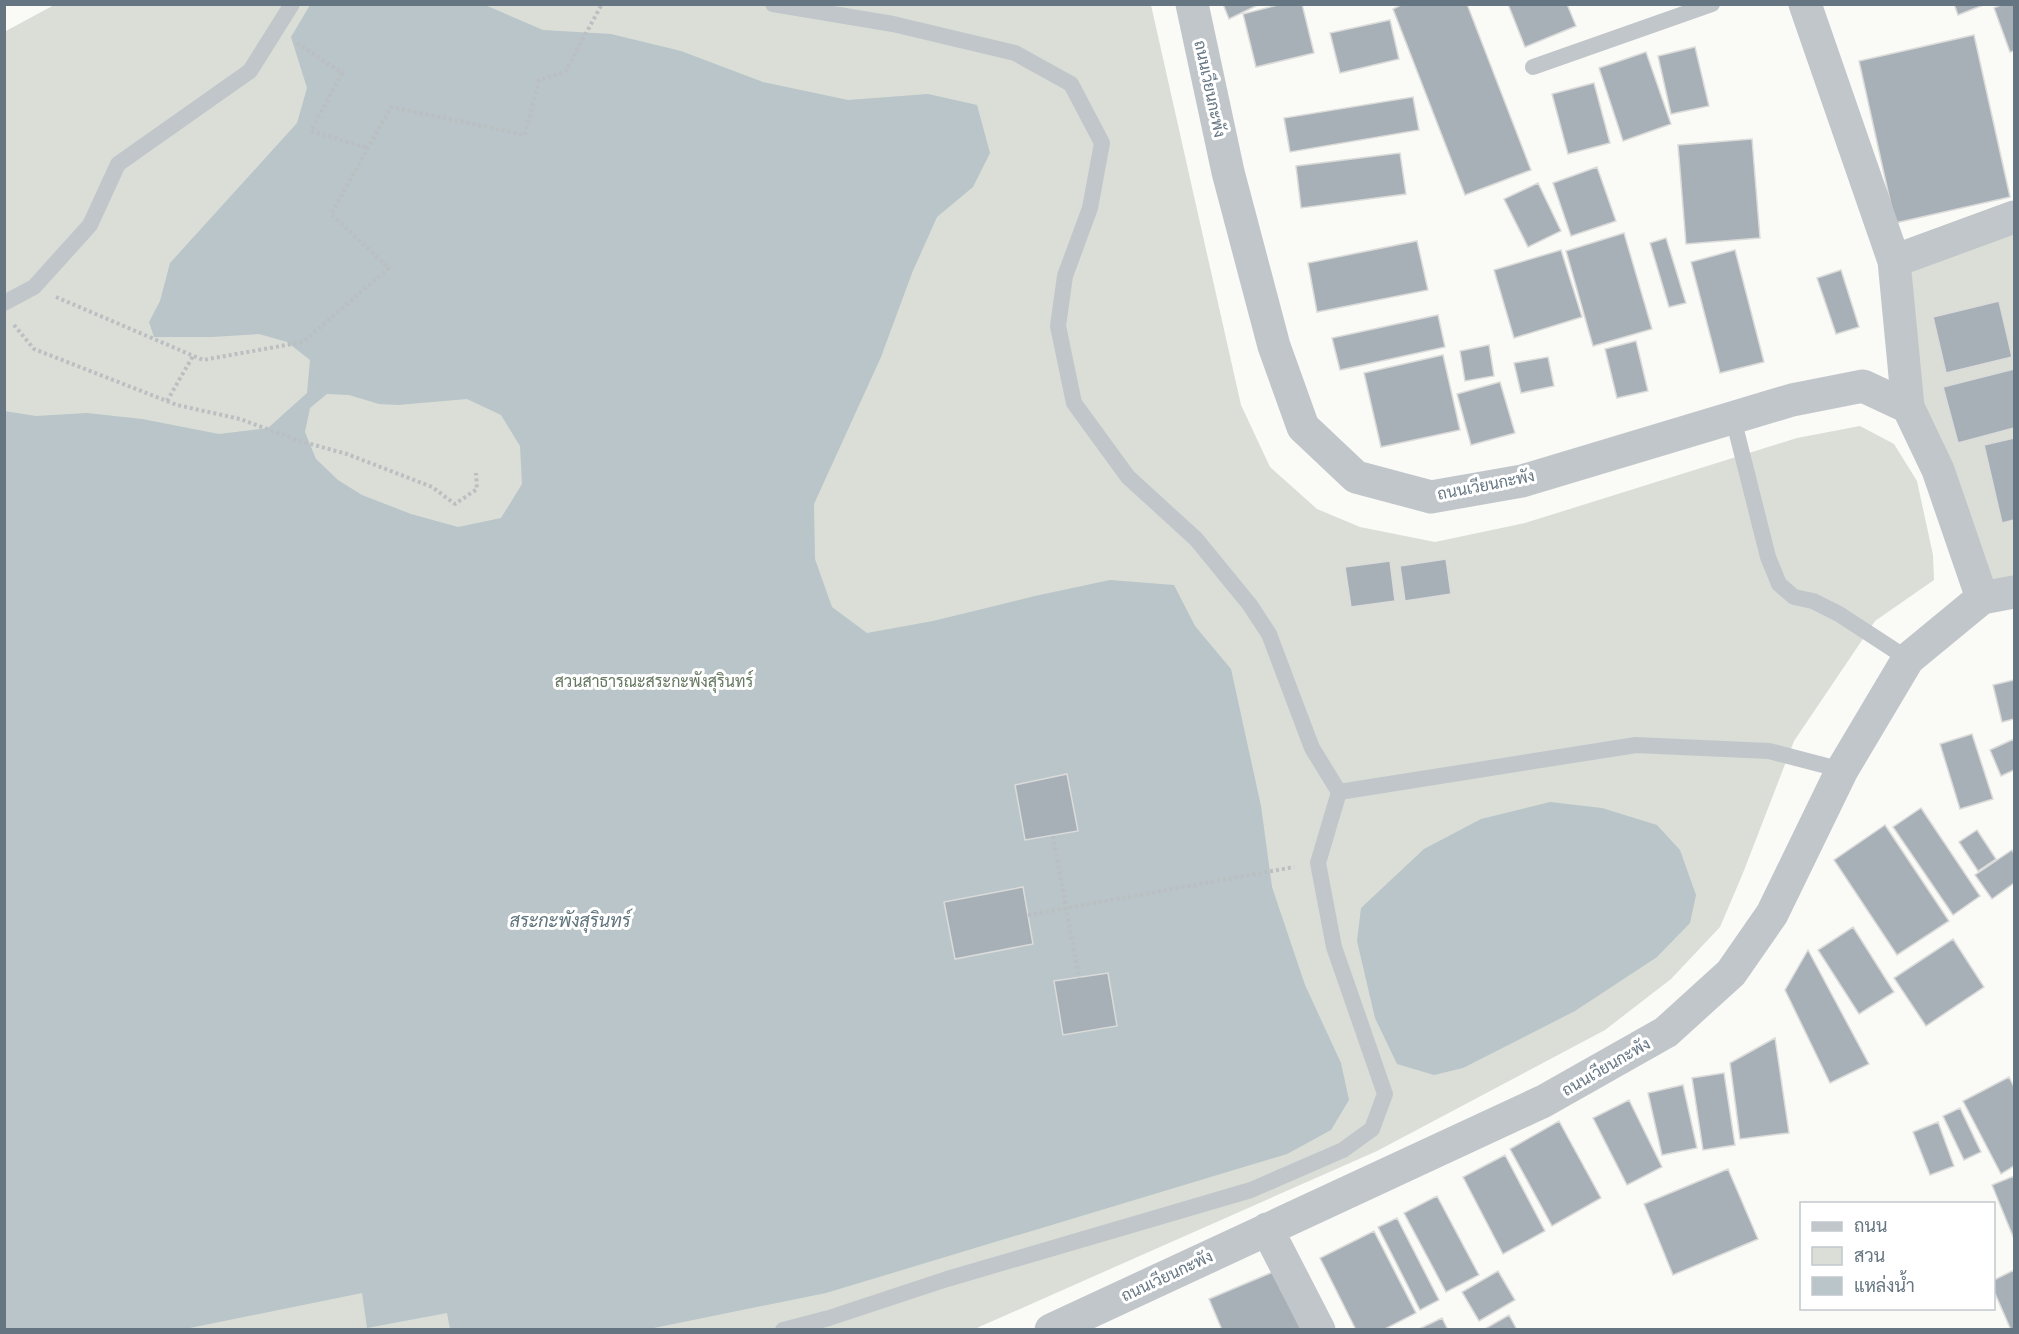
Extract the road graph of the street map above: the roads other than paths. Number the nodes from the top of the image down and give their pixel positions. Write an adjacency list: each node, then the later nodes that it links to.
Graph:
1 (292, 4): 9 (lane)
2 (773, 4): 16 (lane)
3 (1192, 4): 11 (street, ถนนเวียนกะพัง)
4 (1712, 4): 6 (lane)
5 (1805, 4): 8 (street)
6 (1533, 68)
7 (2014, 217): 8 (street)
8 (1894, 261): 10 (street)
9 (4, 303)
10 (1908, 408): 11 (street, ถนนเวียนกะพัง); 13 (street)
11 (1733, 418): 14 (lane)
12 (2014, 592): 13 (street, ถนนเวียนกะพัง)
13 (1982, 598): 14 (street, ถนนเวียนกะพัง)
14 (1908, 659): 15 (street, ถนนเวียนกะพัง)
15 (1842, 770): 16 (lane); 17 (street, ถนนเวียนกะพัง)
16 (1339, 792): 18 (lane)
17 (1267, 1229): 19 (street, ถนนเวียนกะพัง); 20 (street)
18 (783, 1329)
19 (1051, 1329)
20 (1319, 1329)

